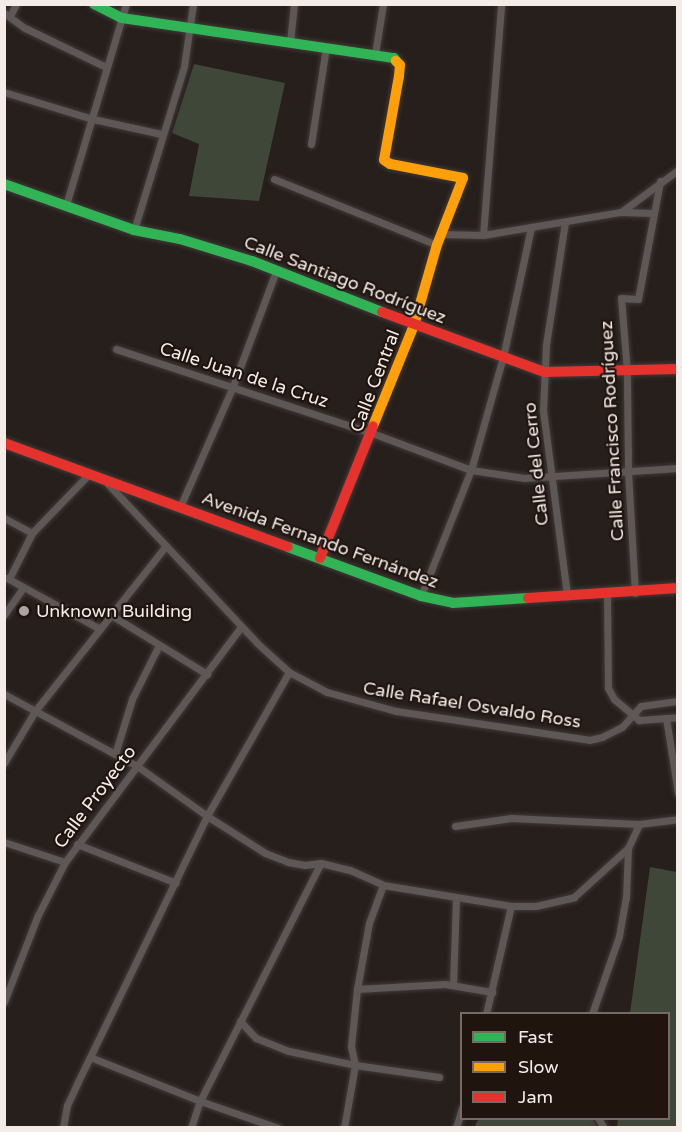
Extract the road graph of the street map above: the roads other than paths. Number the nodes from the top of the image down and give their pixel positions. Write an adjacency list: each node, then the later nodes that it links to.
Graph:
1 (16, 4): 8 (street)
2 (94, 4): 9 (street)
3 (126, 4): 9 (street)
4 (194, 4): 10 (street)
5 (294, 4): 11 (street)
6 (382, 4): 13 (street)
7 (501, 4): 32 (street)
8 (7, 14): 14 (street)
9 (122, 18): 10 (street); 14 (street)
10 (192, 27): 11 (street); 17 (street)
11 (290, 42): 12 (street)
12 (326, 47): 13 (street); 18 (street)
13 (375, 54): 31 (street, Calle Central)
14 (106, 67): 16 (street)
15 (4, 92): 16 (street)
16 (93, 119): 17 (street); 25 (street)
17 (161, 134): 30 (street)
18 (311, 144)
19 (678, 170): 21 (street)
20 (274, 179): 33 (street)
21 (660, 181): 23 (street); 24 (street, Calle Francisco Rodríguez)
22 (4, 184): 25 (street, Calle Santiago Rodríguez)
23 (644, 194): 24 (street); 26 (street)
24 (655, 203): 27 (street, Calle Francisco Rodríguez)
25 (66, 205): 30 (street, Calle Santiago Rodríguez)
26 (621, 212): 27 (street); 28 (street)
27 (653, 213): 40 (street, Calle Francisco Rodríguez)
28 (565, 222): 29 (street); 39 (street, Calle del Cerro)
29 (531, 226): 32 (street); 37 (street)
30 (134, 230): 34 (street, Calle Santiago Rodríguez)
31 (442, 234): 32 (street); 33 (street, Calle Central)
32 (483, 235)
33 (437, 245): 35 (street, Calle Central)
34 (276, 271): 35 (street, Calle Santiago Rodríguez); 41 (street)
35 (414, 325): 37 (street, Calle Santiago Rodríguez); 42 (street, Calle Central)
36 (116, 349): 41 (street, Calle Juan de la Cruz)
37 (503, 357): 39 (street, Calle Santiago Rodríguez); 45 (street)
38 (678, 369): 40 (street, Calle Santiago Rodríguez)
39 (544, 372): 40 (street, Calle Santiago Rodríguez); 48 (street, Calle del Cerro)
40 (627, 372): 46 (street, Calle Francisco Rodríguez)
41 (233, 386): 42 (street, Calle Juan de la Cruz); 49 (street)
42 (372, 433): 45 (street, Calle Juan de la Cruz); 53 (street, Calle Central)
43 (5, 445): 47 (street, Avenida Fernando Fernández)
44 (678, 468): 46 (street, Calle Juan de la Cruz)
45 (471, 470): 48 (street, Calle Juan de la Cruz); 59 (street)
46 (628, 471): 48 (street, Calle Juan de la Cruz); 57 (street, Calle Francisco Rodríguez)
47 (96, 475): 49 (street, Avenida Fernando Fernández); 51 (street); 52 (street, Calle Rafael Osvaldo Ross)
48 (552, 476): 60 (street, Calle del Cerro)
49 (180, 507): 53 (street, Avenida Fernando Fernández)
50 (4, 518): 51 (street)
51 (32, 533): 54 (street)
52 (166, 546): 62 (street); 63 (street, Calle Rafael Osvaldo Ross)
53 (320, 558): 59 (street, Avenida Fernando Fernández)
54 (7, 578): 56 (street)
55 (678, 588): 57 (street, Avenida Fernando Fernández)
56 (22, 589): 61 (street); 64 (street)
57 (635, 592): 58 (street, Avenida Fernando Fernández)
58 (607, 594): 60 (street, Avenida Fernando Fernández); 71 (street)
59 (421, 596): 60 (street, Avenida Fernando Fernández)
60 (567, 596)
61 (4, 615)
62 (111, 615): 64 (street); 65 (street)
63 (241, 627): 66 (street, Calle Rafael Osvaldo Ross); 67 (street, Calle Proyecto)
64 (100, 629): 70 (street)
65 (159, 645): 67 (street); 74 (street)
66 (289, 672): 71 (street, Calle Rafael Osvaldo Ross); 78 (street)
67 (207, 674): 76 (street, Calle Proyecto)
68 (4, 694): 70 (street)
69 (678, 701): 71 (street, Calle Rafael Osvaldo Ross)
70 (35, 711): 74 (street); 75 (street)
71 (632, 716): 73 (street)
72 (678, 717): 73 (street)
73 (666, 718): 77 (street)
74 (115, 754): 76 (street)
75 (4, 763)
76 (137, 766): 78 (street); 83 (street, Calle Proyecto)
77 (678, 793)
78 (207, 816): 86 (street); 87 (street)
79 (678, 819): 80 (street)
80 (639, 824): 81 (street); 84 (street)
81 (455, 826)
82 (4, 842): 85 (street)
83 (77, 844): 85 (street, Calle Proyecto); 87 (street)
84 (628, 848): 90 (street); 96 (street)
85 (65, 862): 94 (street, Calle Proyecto)
86 (321, 863): 88 (street); 97 (street)
87 (176, 883): 98 (street)
88 (383, 885): 89 (street); 92 (street)
89 (456, 897): 90 (street); 91 (street)
90 (511, 906): 93 (street)
91 (453, 985): 92 (street); 93 (street)
92 (357, 989): 99 (street)
93 (492, 993): 95 (street)
94 (4, 1002)
95 (487, 1012)
96 (593, 1012)
97 (240, 1021): 99 (street); 101 (street)
98 (90, 1057): 101 (street); 103 (street)
99 (355, 1065): 100 (street); 105 (street)
100 (439, 1077)
101 (200, 1101): 102 (street); 104 (street)
102 (276, 1127)
103 (63, 1128)
104 (191, 1128)
105 (344, 1128)

